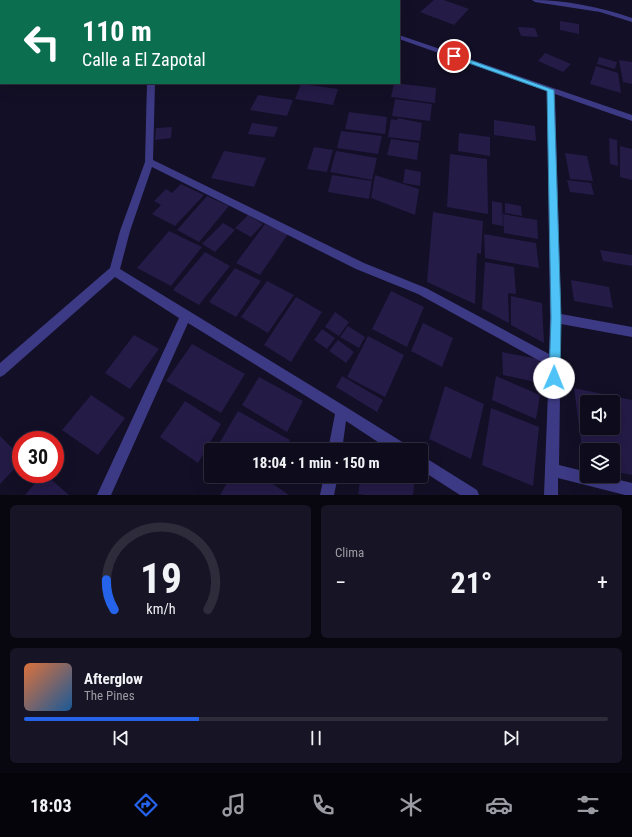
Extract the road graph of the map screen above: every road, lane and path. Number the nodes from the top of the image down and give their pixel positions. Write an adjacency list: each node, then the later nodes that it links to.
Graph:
1 (535, 0): 2 (street)
2 (632, 20)
3 (400, 37): 5 (street)
4 (151, 84): 7 (street)
5 (551, 90): 6 (street); 10 (street)
6 (632, 118)
7 (149, 162): 8 (street); 12 (street)
8 (114, 270): 9 (street); 13 (street)
9 (186, 316): 14 (street); 21 (street)
10 (556, 318): 11 (street); 12 (street)
11 (632, 332)
12 (555, 363): 18 (street)
13 (0, 371)
14 (342, 411): 15 (street); 16 (street)
15 (336, 443)
16 (391, 443)
17 (428, 467): 23 (street)
18 (552, 470): 20 (street); 24 (street)
19 (330, 483): 22 (street)
20 (632, 490)
21 (104, 495)
22 (327, 495)
23 (472, 495)
24 (551, 495)

